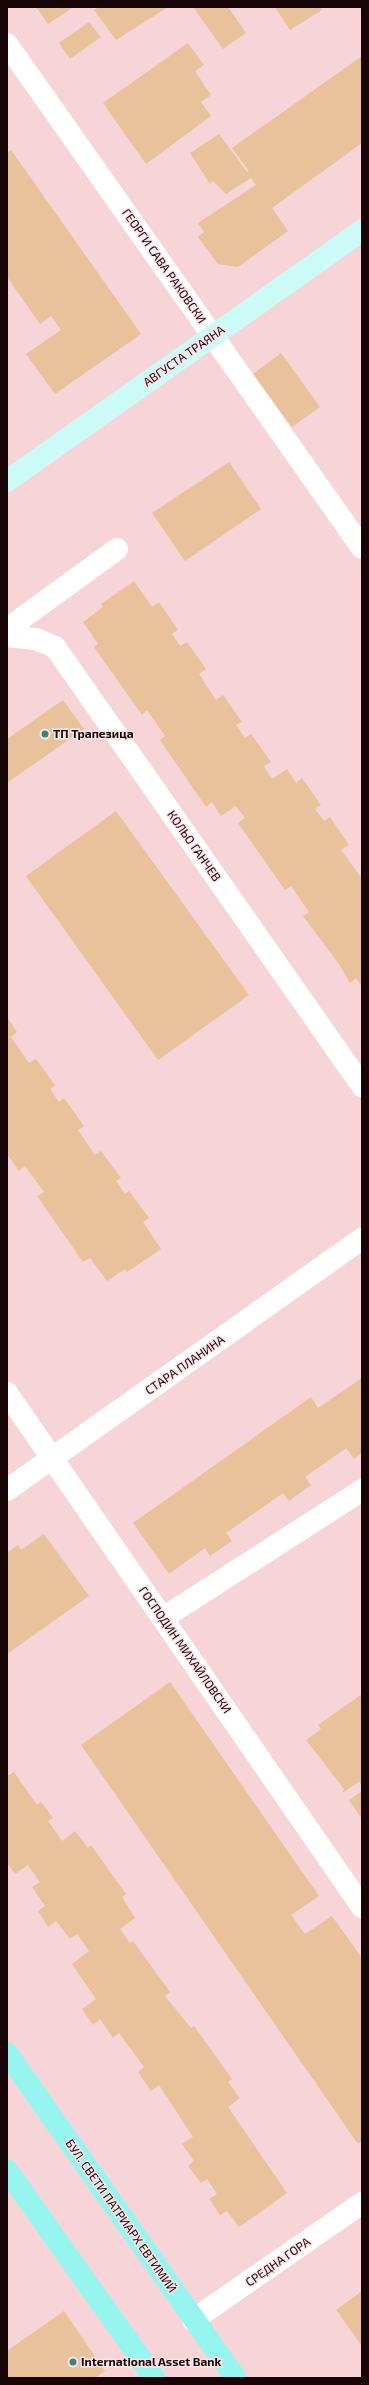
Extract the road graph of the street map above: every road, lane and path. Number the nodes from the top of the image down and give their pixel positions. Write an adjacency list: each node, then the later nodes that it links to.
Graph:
1 (7, 44): 3 (street, ГЕОРГИ САВА РАКОВСКИ)
2 (362, 231): 3 (street, АВГУСТА ТРАЯНА)
3 (213, 336): 4 (street, АВГУСТА ТРАЯНА); 5 (street, ГЕОРГИ САВА РАКОВСКИ)
4 (7, 482)
5 (362, 548)
6 (117, 549): 7 (street)
7 (7, 628)
8 (7, 636): 9 (street, КОЛЬО ГАНЧЕВ)
9 (362, 1086)
10 (362, 1239): 12 (street, СТАРА ПЛАНИНА)
11 (7, 1393): 12 (street, ГОСПОДИН МИХАЙЛОВСКИ)
12 (53, 1458): 13 (street, СТАРА ПЛАНИНА); 15 (street, ГОСПОДИН МИХАЙЛОВСКИ)
13 (7, 1490)
14 (362, 1490): 15 (street)
15 (163, 1618): 16 (street, ГОСПОДИН МИХАЙЛОВСКИ)
16 (362, 1907)
17 (7, 2053): 20 (main road, БУЛ. СВЕТИ ПАТРИАРХ ЕВТИМИЙ)
18 (7, 2170): 21 (main road)
19 (362, 2203): 20 (street, СРЕДНА ГОРА)
20 (193, 2320): 22 (main road, БУЛ. СВЕТИ ПАТРИАРХ ЕВТИМИЙ)
21 (154, 2378)
22 (235, 2378)

